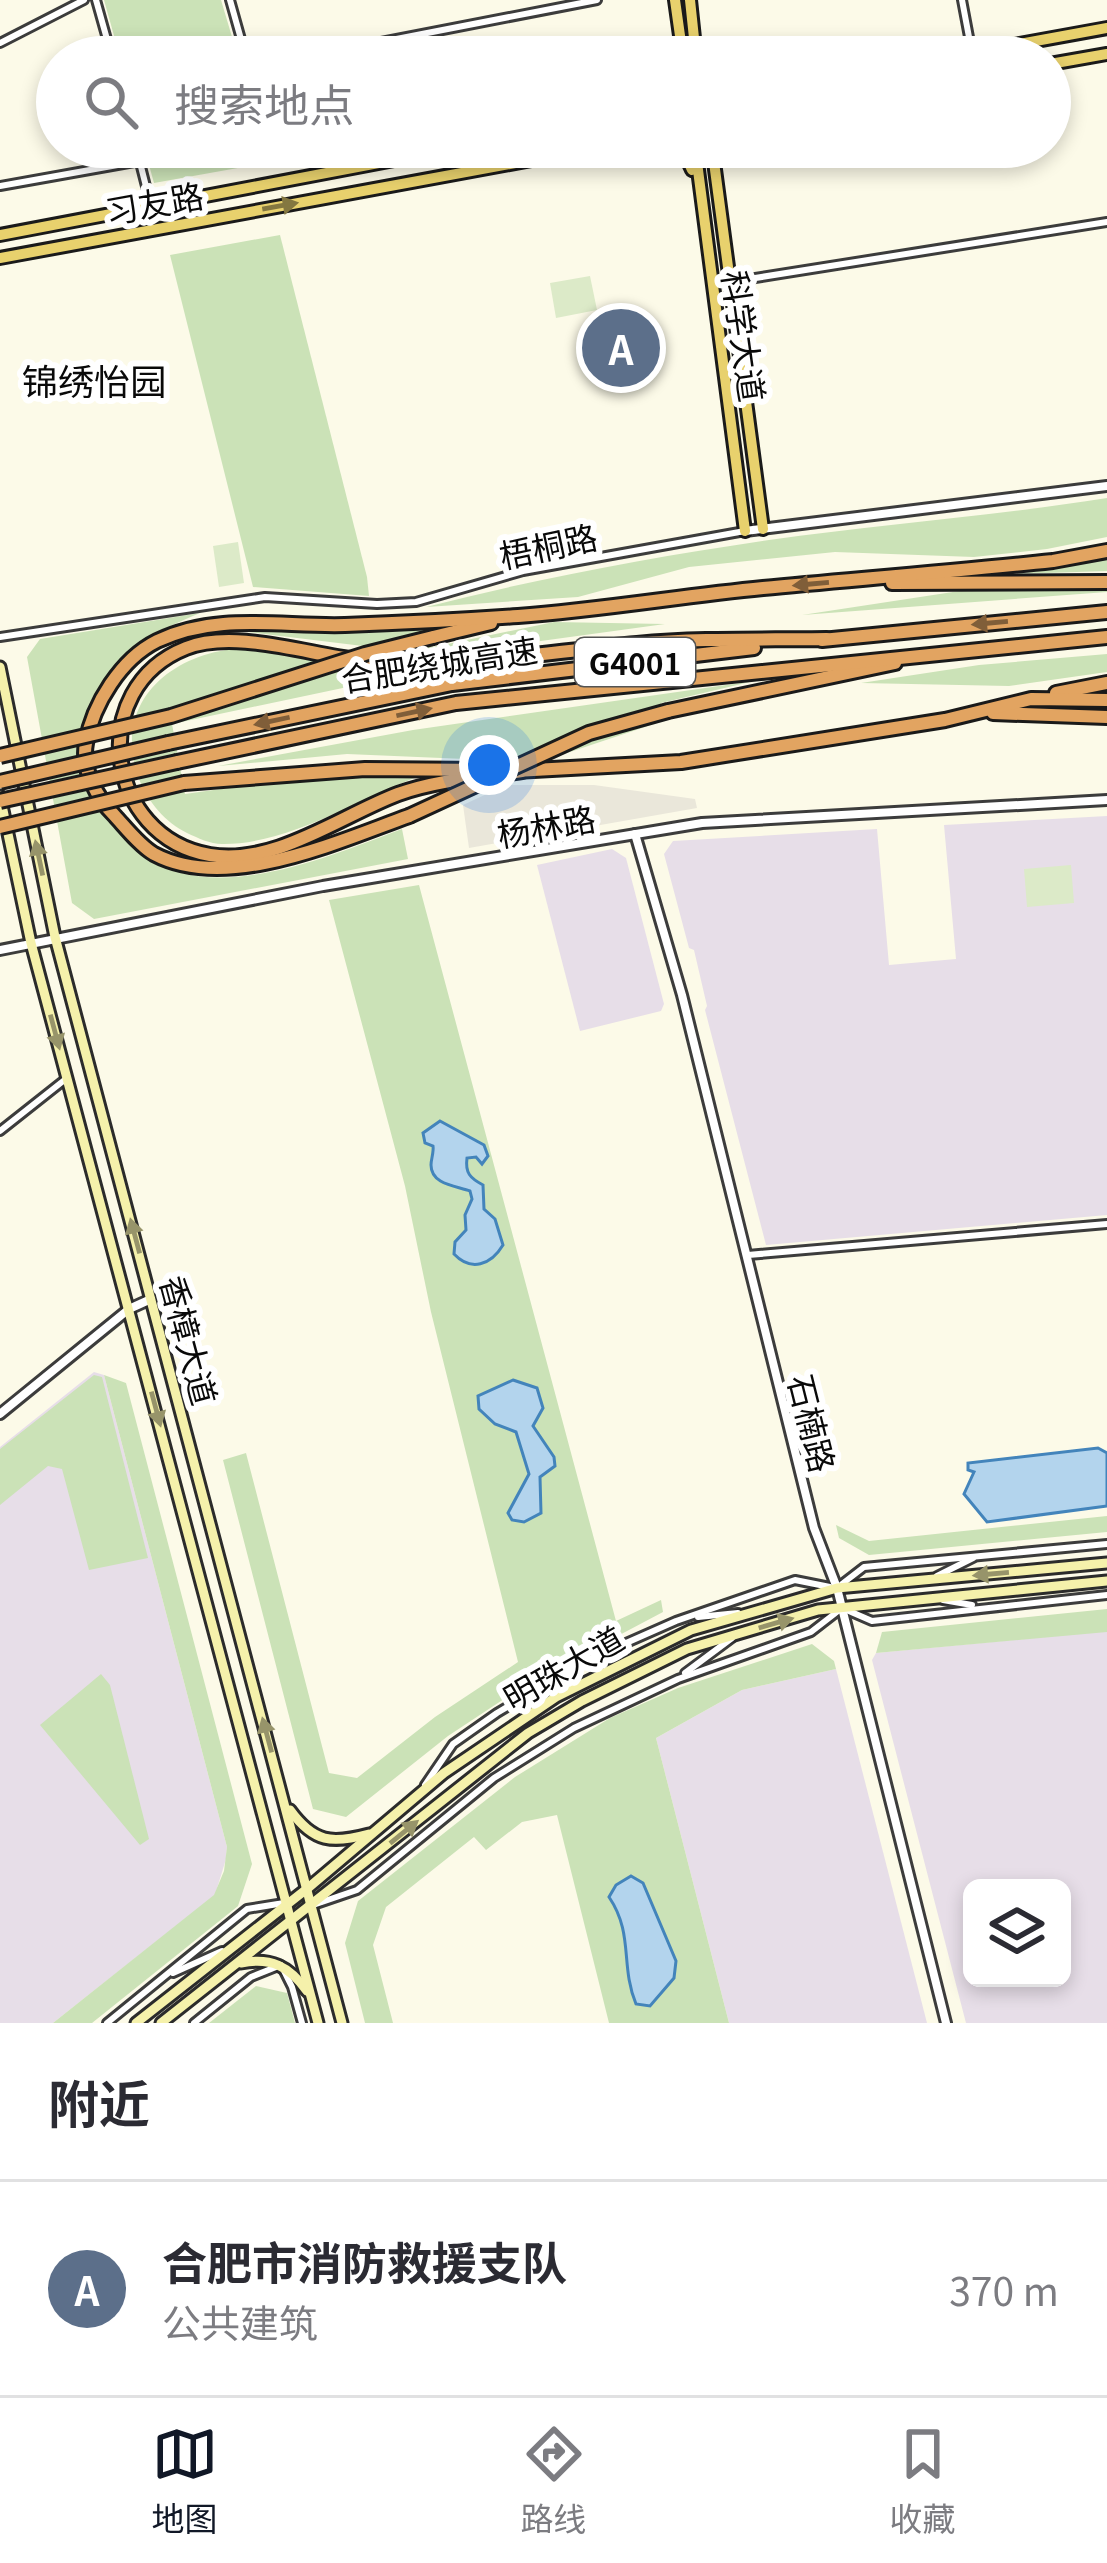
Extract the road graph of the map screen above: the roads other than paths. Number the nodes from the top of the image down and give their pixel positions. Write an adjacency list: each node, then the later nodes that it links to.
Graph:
1 (84, 0): 16 (street)
2 (96, 0): 9 (street)
3 (230, 0): 10 (street)
4 (597, 0): 11 (street)
5 (675, 0): 12 (main road)
6 (690, 0): 13 (main road)
7 (962, 0): 14 (street)
8 (1107, 28): 15 (main road)
9 (106, 36)
10 (240, 36)
11 (412, 36)
12 (680, 36)
13 (694, 36)
14 (969, 36)
15 (1064, 36)
16 (0, 43)
17 (1107, 54): 18 (main road)
18 (1071, 60)
19 (101, 168): 27 (street)
20 (142, 168): 28 (street)
21 (352, 168): 28 (main road, 习友路)
22 (488, 168): 31 (main road, 习友路, one-way to 22)
23 (691, 168): 26 (main road)
24 (695, 168): 26 (main road, 科学大道)
25 (714, 168): 32 (main road, 科学大道)
26 (695, 177): 35 (main road, 科学大道)
27 (0, 186)
28 (151, 206): 30 (main road, 习友路)
29 (1107, 222): 32 (street)
30 (0, 235)
31 (0, 258)
32 (730, 282): 34 (main road, 科学大道)
33 (1107, 486): 34 (street, 梧桐路)
34 (763, 529): 35 (street, 梧桐路)
35 (746, 531): 41 (street, 梧桐路)
36 (1107, 550): 37 (highway)
37 (860, 580): 38 (highway); 40 (highway, one-way to 40)
38 (1107, 582)
39 (1107, 612): 43 (highway, 合肥绕城高速 / G4001, one-way to 43)
40 (522, 616): 44 (highway, bridge); 51 (highway, bridge)
41 (0, 637)
42 (1107, 637): 44 (highway, 合肥绕城高速 / G4001)
43 (827, 639): 52 (highway); 53 (highway, 合肥绕城高速 / G4001, one-way to 53, bridge)
44 (963, 648): 54 (highway, 合肥绕城高速 / G4001, one-way to 44, bridge)
45 (0, 667): 58 (main road, 香樟大道, one-way to 45)
46 (1107, 683): 47 (highway)
47 (1031, 699): 48 (highway); 49 (highway)
48 (1107, 700)
49 (973, 713): 50 (highway); 52 (highway)
50 (1107, 717)
51 (0, 756)
52 (522, 771): 56 (highway, bridge)
53 (0, 782)
54 (0, 799): 59 (main road, 香樟大道)
55 (1107, 800): 57 (street, 杨林路)
56 (0, 826)
57 (635, 834): 58 (street, 杨林路); 64 (street, 石楠路)
58 (55, 937): 59 (street, 杨林路); 65 (main road, 香樟大道, one-way to 58)
59 (31, 944): 60 (street, 杨林路); 61 (main road, 香樟大道, one-way to 61)
60 (0, 950)
61 (67, 1078): 62 (street); 66 (main road, 香樟大道)
62 (0, 1132)
63 (1107, 1224): 64 (street)
64 (748, 1255): 73 (street, 石楠路)
65 (152, 1300): 66 (street); 83 (main road, 香樟大道, one-way to 65)
66 (129, 1309): 67 (street); 86 (main road, 香樟大道, one-way to 86)
67 (0, 1414)
68 (1107, 1544): 69 (street)
69 (976, 1556): 71 (street); 73 (street)
70 (1107, 1563): 71 (main road, 明珠大道, one-way to 71)
71 (931, 1579): 73 (main road, 明珠大道)
72 (1107, 1581): 75 (main road, 明珠大道)
73 (837, 1588): 77 (street, 石楠路); 78 (main road, 明珠大道); 79 (street)
74 (1107, 1595): 76 (street)
75 (934, 1599): 76 (street); 77 (main road, 明珠大道)
76 (982, 1606): 77 (street)
77 (842, 1608): 80 (main road, 明珠大道, one-way to 77); 81 (street); 103 (street, 石楠路)
78 (754, 1612): 79 (street); 82 (main road, 明珠大道)
79 (687, 1617): 82 (street)
80 (736, 1634): 81 (street); 87 (main road, 明珠大道, one-way to 80)
81 (678, 1679): 87 (street)
82 (419, 1794): 84 (main road, 明珠大道)
83 (286, 1805): 84 (main road); 85 (main road, 香樟大道)
84 (374, 1832): 85 (main road, 明珠大道)
85 (308, 1888): 86 (main road, 明珠大道); 87 (main road, 香樟大道)
86 (287, 1902): 88 (main road, 香樟大道); 89 (main road, 明珠大道); 92 (street)
87 (312, 1905): 88 (main road, 明珠大道); 102 (main road, 香樟大道)
88 (292, 1920): 90 (main road, 明珠大道); 93 (main road, 香樟大道)
89 (230, 1947): 92 (street); 96 (main road, 明珠大道)
90 (235, 1964): 91 (main road); 94 (main road, 明珠大道)
91 (281, 1965): 93 (main road); 99 (street); 100 (street)
92 (163, 1977): 95 (street)
93 (311, 1996): 101 (main road, 香樟大道)
94 (184, 2005): 97 (main road, 明珠大道); 98 (street)
95 (107, 2023)
96 (136, 2023)
97 (161, 2023)
98 (173, 2023)
99 (194, 2023)
100 (302, 2023)
101 (318, 2023)
102 (342, 2023)
103 (946, 2023)

